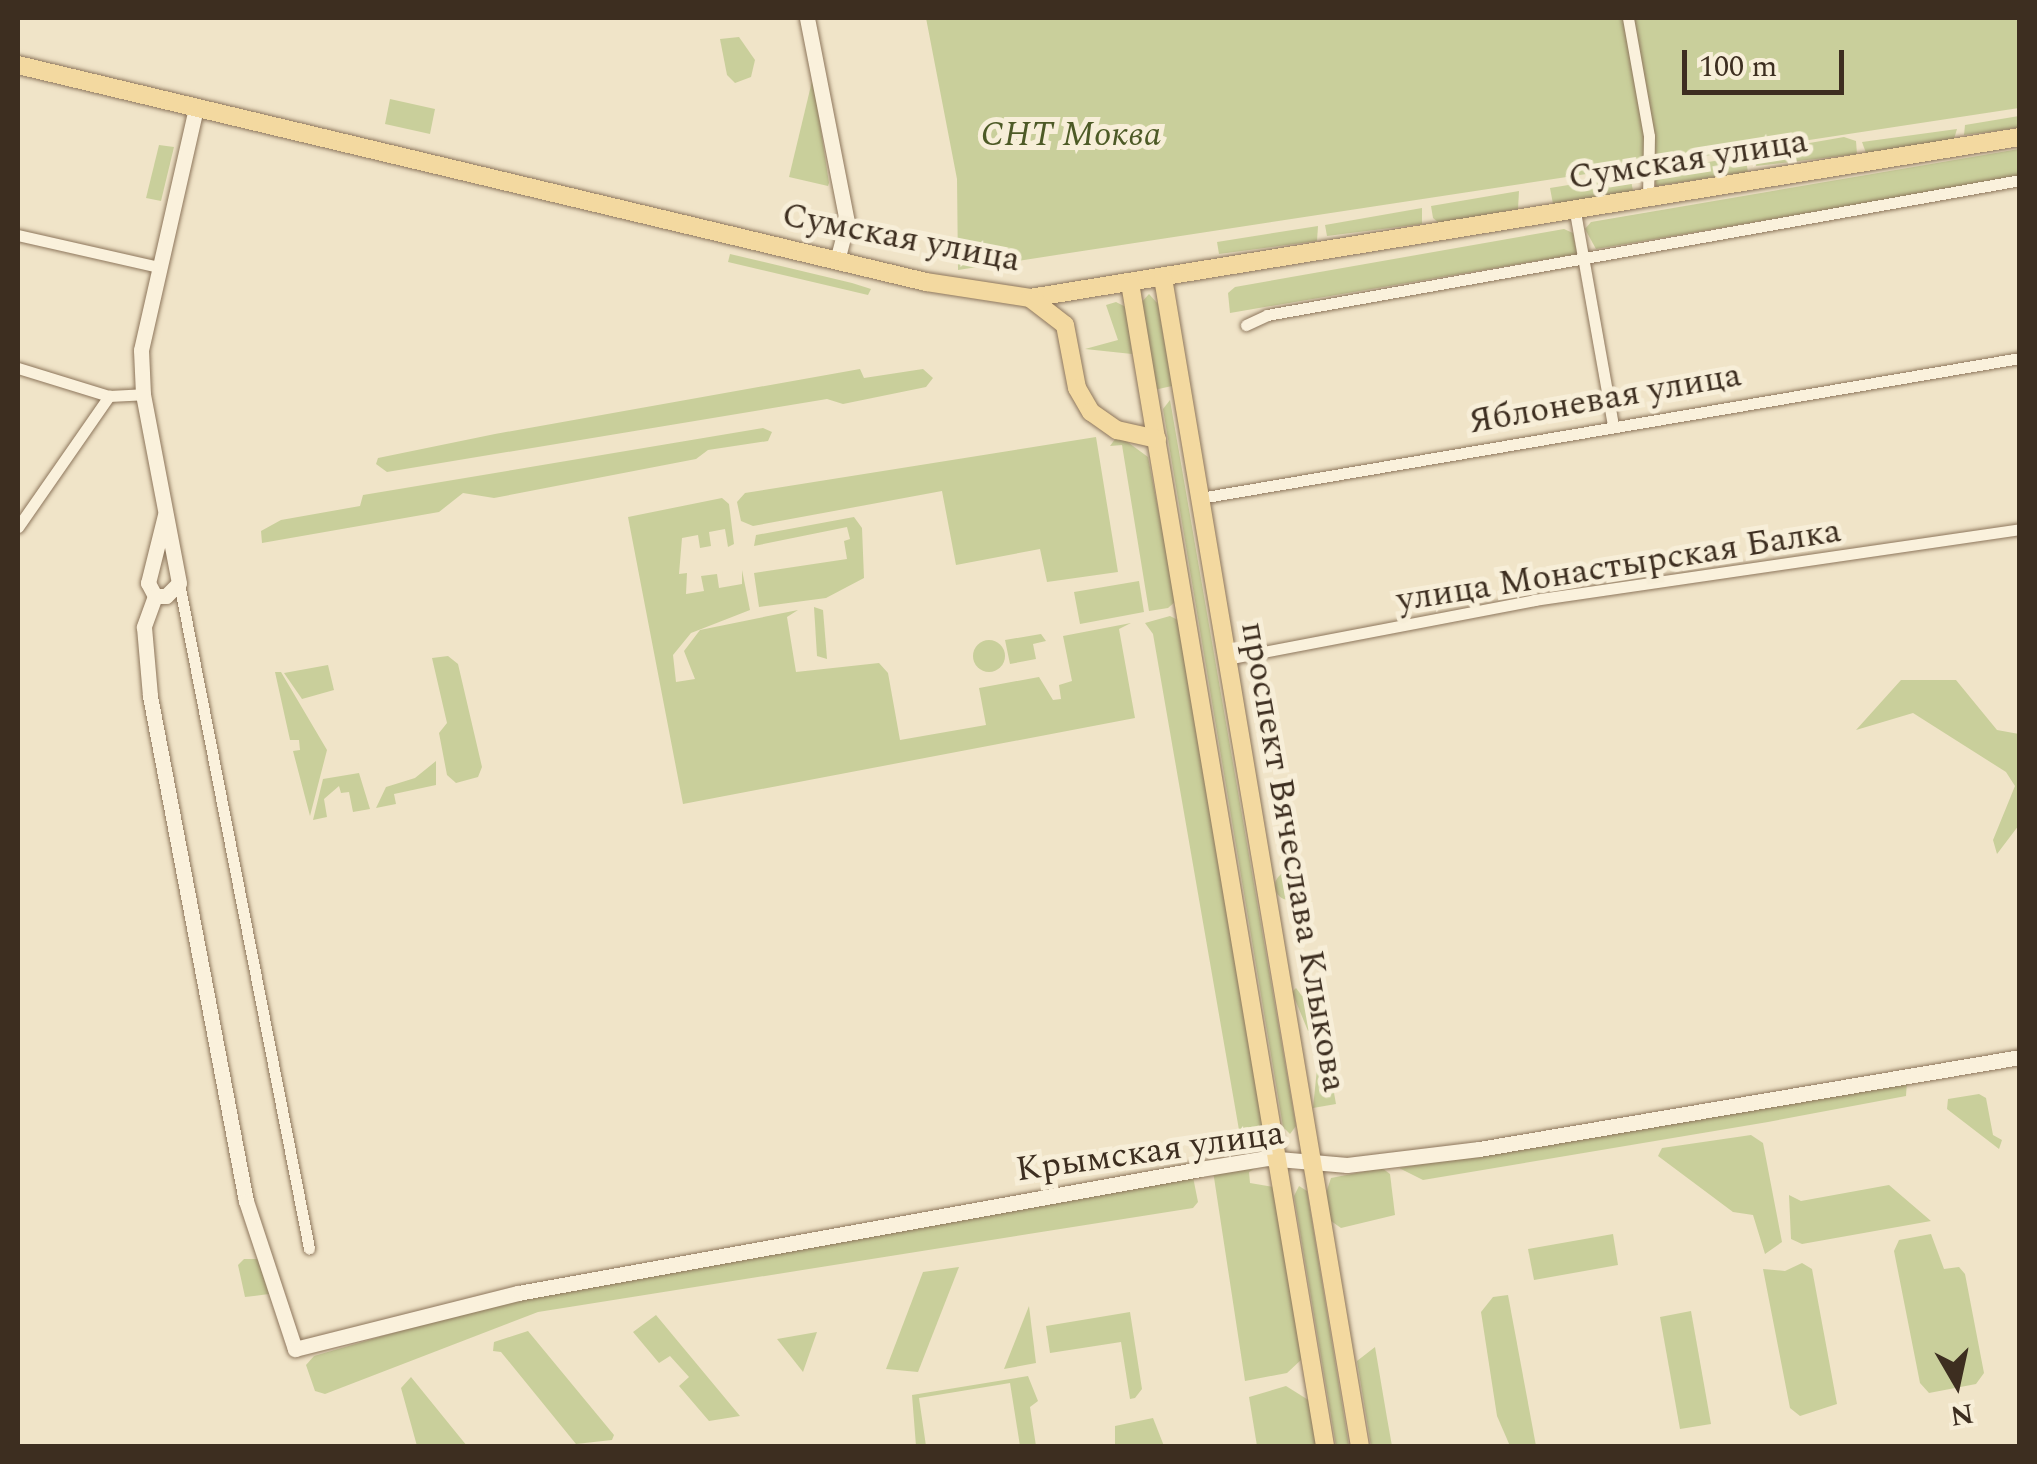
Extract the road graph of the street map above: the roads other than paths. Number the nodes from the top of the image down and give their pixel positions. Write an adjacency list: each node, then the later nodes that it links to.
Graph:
1 (808, 18): 11 (street)
2 (1628, 18): 7 (street)
3 (18, 65): 4 (main road, Сумская улица)
4 (196, 108): 11 (main road, Сумская улица); 12 (street)
5 (2020, 138): 7 (main road, Сумская улица)
6 (2020, 180): 10 (street)
7 (1648, 200): 8 (main road, Сумская улица)
8 (1575, 212): 10 (street); 13 (main road, Сумская улица)
9 (18, 234): 12 (street)
10 (1583, 260): 16 (street); 23 (street)
11 (837, 261): 15 (main road, Сумская улица)
12 (159, 268): 19 (street)
13 (1163, 278): 14 (main road, Сумская улица); 21 (main road, проспект Вячеслава Клыкова)
14 (1130, 284): 15 (main road, Сумская улица); 22 (main road, проспект Вячеслава Клыкова)
15 (1030, 298): 24 (main road)
16 (1246, 325)
17 (2020, 358): 23 (street, Яблоневая улица)
18 (18, 368): 20 (street)
19 (143, 394): 20 (street); 26 (street)
20 (109, 396): 27 (street)
21 (1184, 406): 22 (main road); 25 (main road, проспект Вячеслава Клыкова)
22 (1153, 414): 24 (main road, проспект Вячеслава Клыкова)
23 (1613, 424): 25 (street, Яблоневая улица)
24 (1157, 439): 34 (main road, проспект Вячеслава Клыкова)
25 (1200, 498): 31 (main road, проспект Вячеслава Клыкова)
26 (166, 511): 29 (street); 30 (street)
27 (18, 527)
28 (2020, 529): 31 (street, улица Монастырская Балка)
29 (179, 583): 30 (street); 39 (street)
30 (154, 596): 35 (street, Крымская улица)
31 (1226, 658): 33 (main road, проспект Вячеслава Клыкова)
32 (2020, 1057): 36 (street, Крымская улица)
33 (1304, 1124): 34 (main road); 36 (main road, проспект Вячеслава Клыкова)
34 (1273, 1130): 35 (main road, проспект Вячеслава Клыкова)
35 (1278, 1158): 36 (street, Крымская улица); 38 (main road, проспект Вячеслава Клыкова)
36 (1310, 1160): 37 (main road, проспект Вячеслава Клыкова)
37 (1314, 1184): 38 (main road); 41 (main road, проспект Вячеслава Клыкова)
38 (1283, 1188): 40 (main road, проспект Вячеслава Клыкова)
39 (309, 1248)
40 (1325, 1446)
41 (1360, 1446)

